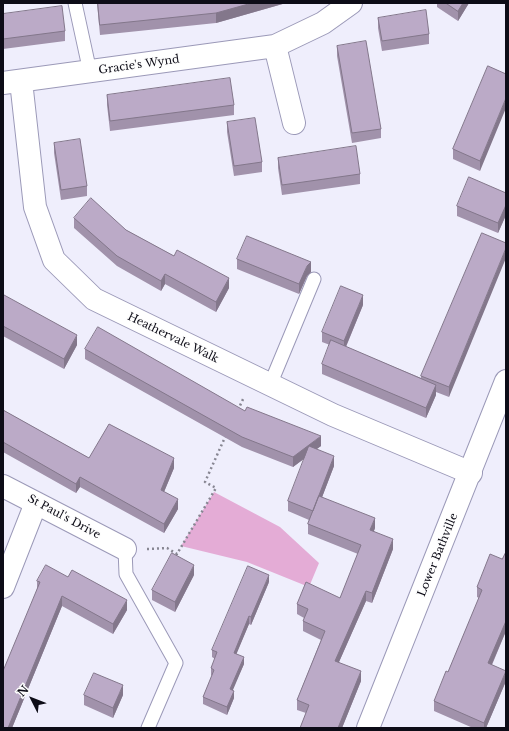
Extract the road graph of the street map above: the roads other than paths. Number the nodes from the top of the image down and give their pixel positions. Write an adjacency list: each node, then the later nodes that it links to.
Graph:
1 (74, 3): 4 (lane)
2 (351, 3): 3 (street, Gracie's Wynd)
3 (275, 46): 4 (street, Gracie's Wynd); 6 (street)
4 (90, 72): 5 (street, Gracie's Wynd)
5 (12, 82): 8 (street, Heathervale Walk)
6 (294, 123)
7 (314, 280): 8 (lane)
8 (261, 381): 10 (street, Heathervale Walk)
9 (506, 381): 10 (street, Lower Bathville)
10 (471, 473): 16 (street, Lower Bathville)
11 (3, 486): 12 (street, St Paul's Drive)
12 (36, 503): 13 (street, St Paul's Drive); 14 (street)
13 (125, 549): 15 (lane)
14 (3, 587)
15 (148, 728)
16 (368, 728)

